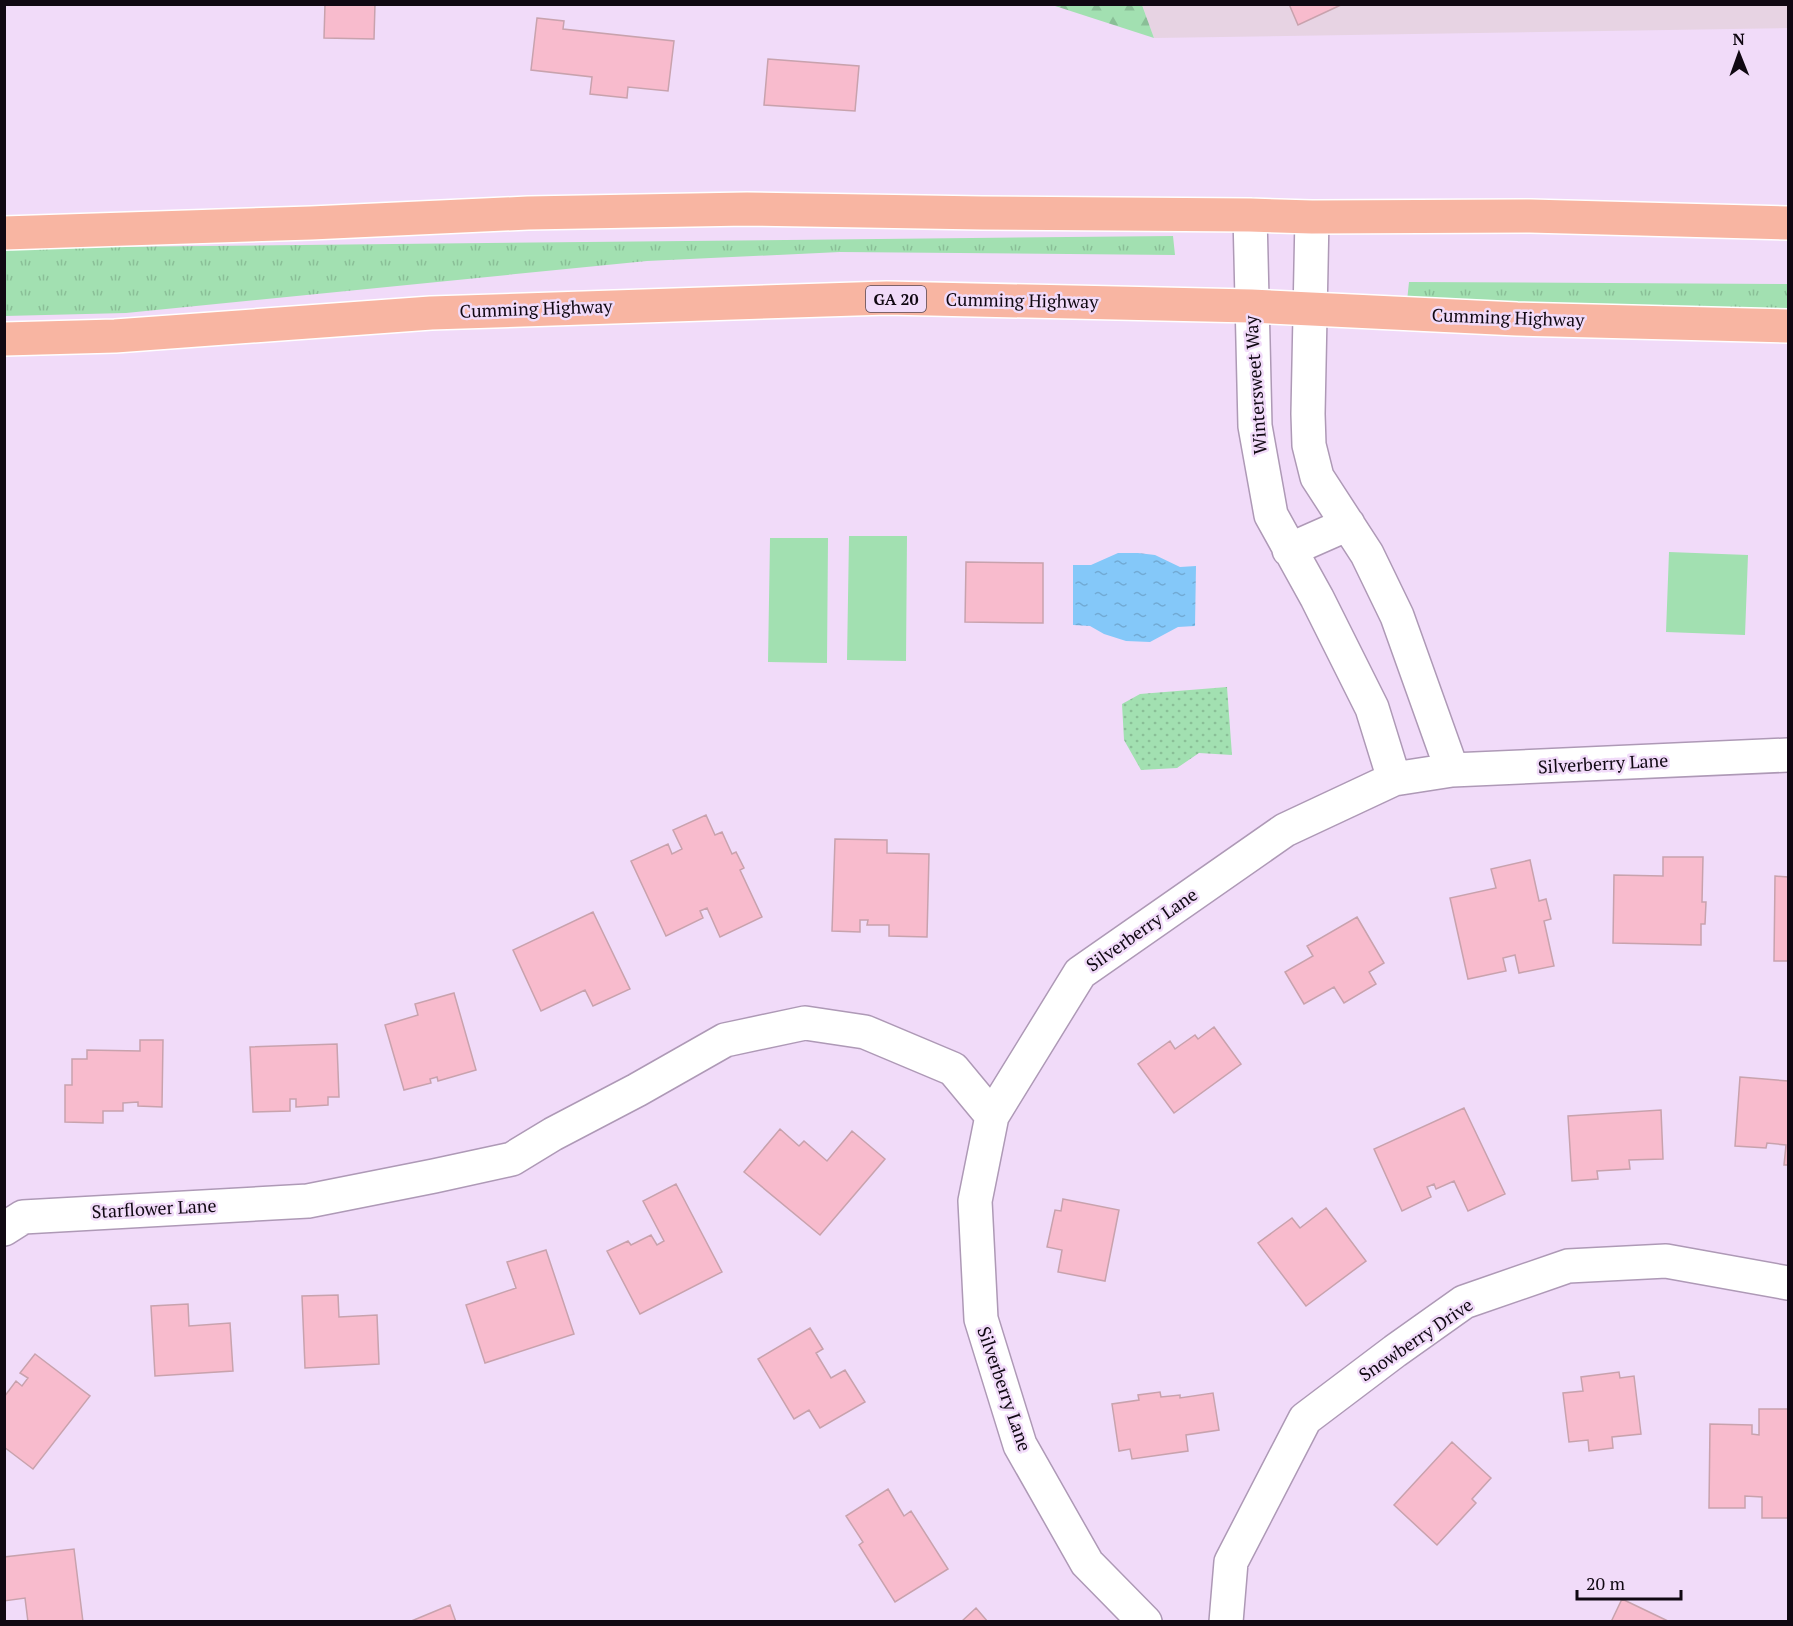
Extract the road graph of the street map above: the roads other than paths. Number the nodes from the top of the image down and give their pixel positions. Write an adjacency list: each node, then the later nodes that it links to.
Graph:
1 (1250, 215): 2 (highway); 4 (highway); 5 (street, Wintersweet Way)
2 (1312, 217): 3 (highway); 6 (street)
3 (1788, 223)
4 (4, 233)
5 (1251, 306): 6 (highway, Cumming Highway / GA 20); 8 (highway, Cumming Highway / GA 20); 10 (street, Wintersweet Way)
6 (1310, 310): 7 (highway, Cumming Highway / GA 20); 9 (street)
7 (1788, 326)
8 (4, 339)
9 (1348, 524): 10 (street); 12 (street)
10 (1289, 550): 13 (street, Wintersweet Way)
11 (1788, 755): 12 (street, Silverberry Lane)
12 (1452, 770): 13 (street, Silverberry Lane)
13 (1394, 779): 14 (street, Silverberry Lane)
14 (992, 1116): 15 (street, Starflower Lane); 17 (street, Silverberry Lane)
15 (4, 1229)
16 (1788, 1283): 18 (street, Snowberry Drive)
17 (1145, 1622)
18 (1226, 1622)

